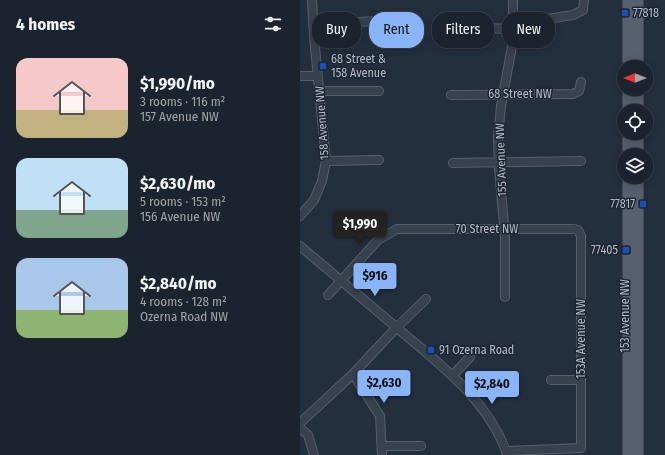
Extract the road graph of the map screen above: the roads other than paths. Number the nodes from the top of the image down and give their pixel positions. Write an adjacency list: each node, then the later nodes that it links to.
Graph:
1 (312, 0): 7 (street, 158 Avenue NW)
2 (513, 0): 8 (street, 155 Avenue NW)
3 (584, 0): 10 (street)
4 (628, 0): 13 (main road)
5 (638, 0): 9 (main road)
6 (642, 0): 9 (main road)
7 (312, 12)
8 (513, 12)
9 (638, 17): 14 (main road)
10 (555, 19)
11 (315, 48): 16 (street, 158 Avenue NW)
12 (512, 48): 20 (street, 155 Avenue NW)
13 (628, 60)
14 (638, 60)
15 (300, 76): 16 (street)
16 (318, 76): 18 (street, 158 Avenue NW)
17 (581, 82): 20 (street, 68 Street NW)
18 (320, 91): 19 (street); 23 (street, 158 Avenue NW)
19 (379, 91)
20 (503, 94): 21 (street, 68 Street NW); 25 (street, 155 Avenue NW)
21 (451, 95)
22 (379, 160): 23 (street)
23 (326, 161): 29 (street, 158 Avenue NW)
24 (581, 161): 25 (street)
25 (498, 162): 26 (street); 30 (street, 155 Avenue NW)
26 (453, 163)
27 (628, 184): 50 (main road, 153 Avenue NW)
28 (638, 184): 51 (main road, 153 Avenue NW)
29 (300, 216)
30 (504, 229): 31 (street, 70 Street NW); 33 (street, 70 Street NW); 35 (street, 155 Avenue NW)
31 (578, 230): 42 (street, 153A Avenue NW)
32 (300, 246): 33 (street)
33 (341, 281): 34 (street); 37 (street)
34 (328, 295)
35 (505, 297)
36 (426, 299): 37 (street)
37 (396, 328): 39 (street); 40 (street)
38 (470, 357): 40 (street)
39 (353, 374): 43 (street); 45 (street)
40 (453, 375): 47 (street)
41 (551, 380): 42 (street)
42 (581, 380): 47 (street, 153A Avenue NW)
43 (300, 423)
44 (300, 428): 48 (street)
45 (382, 446): 46 (street); 49 (street)
46 (421, 446)
47 (507, 453)
48 (314, 455)
49 (382, 455)
50 (628, 455)
51 (638, 455)

